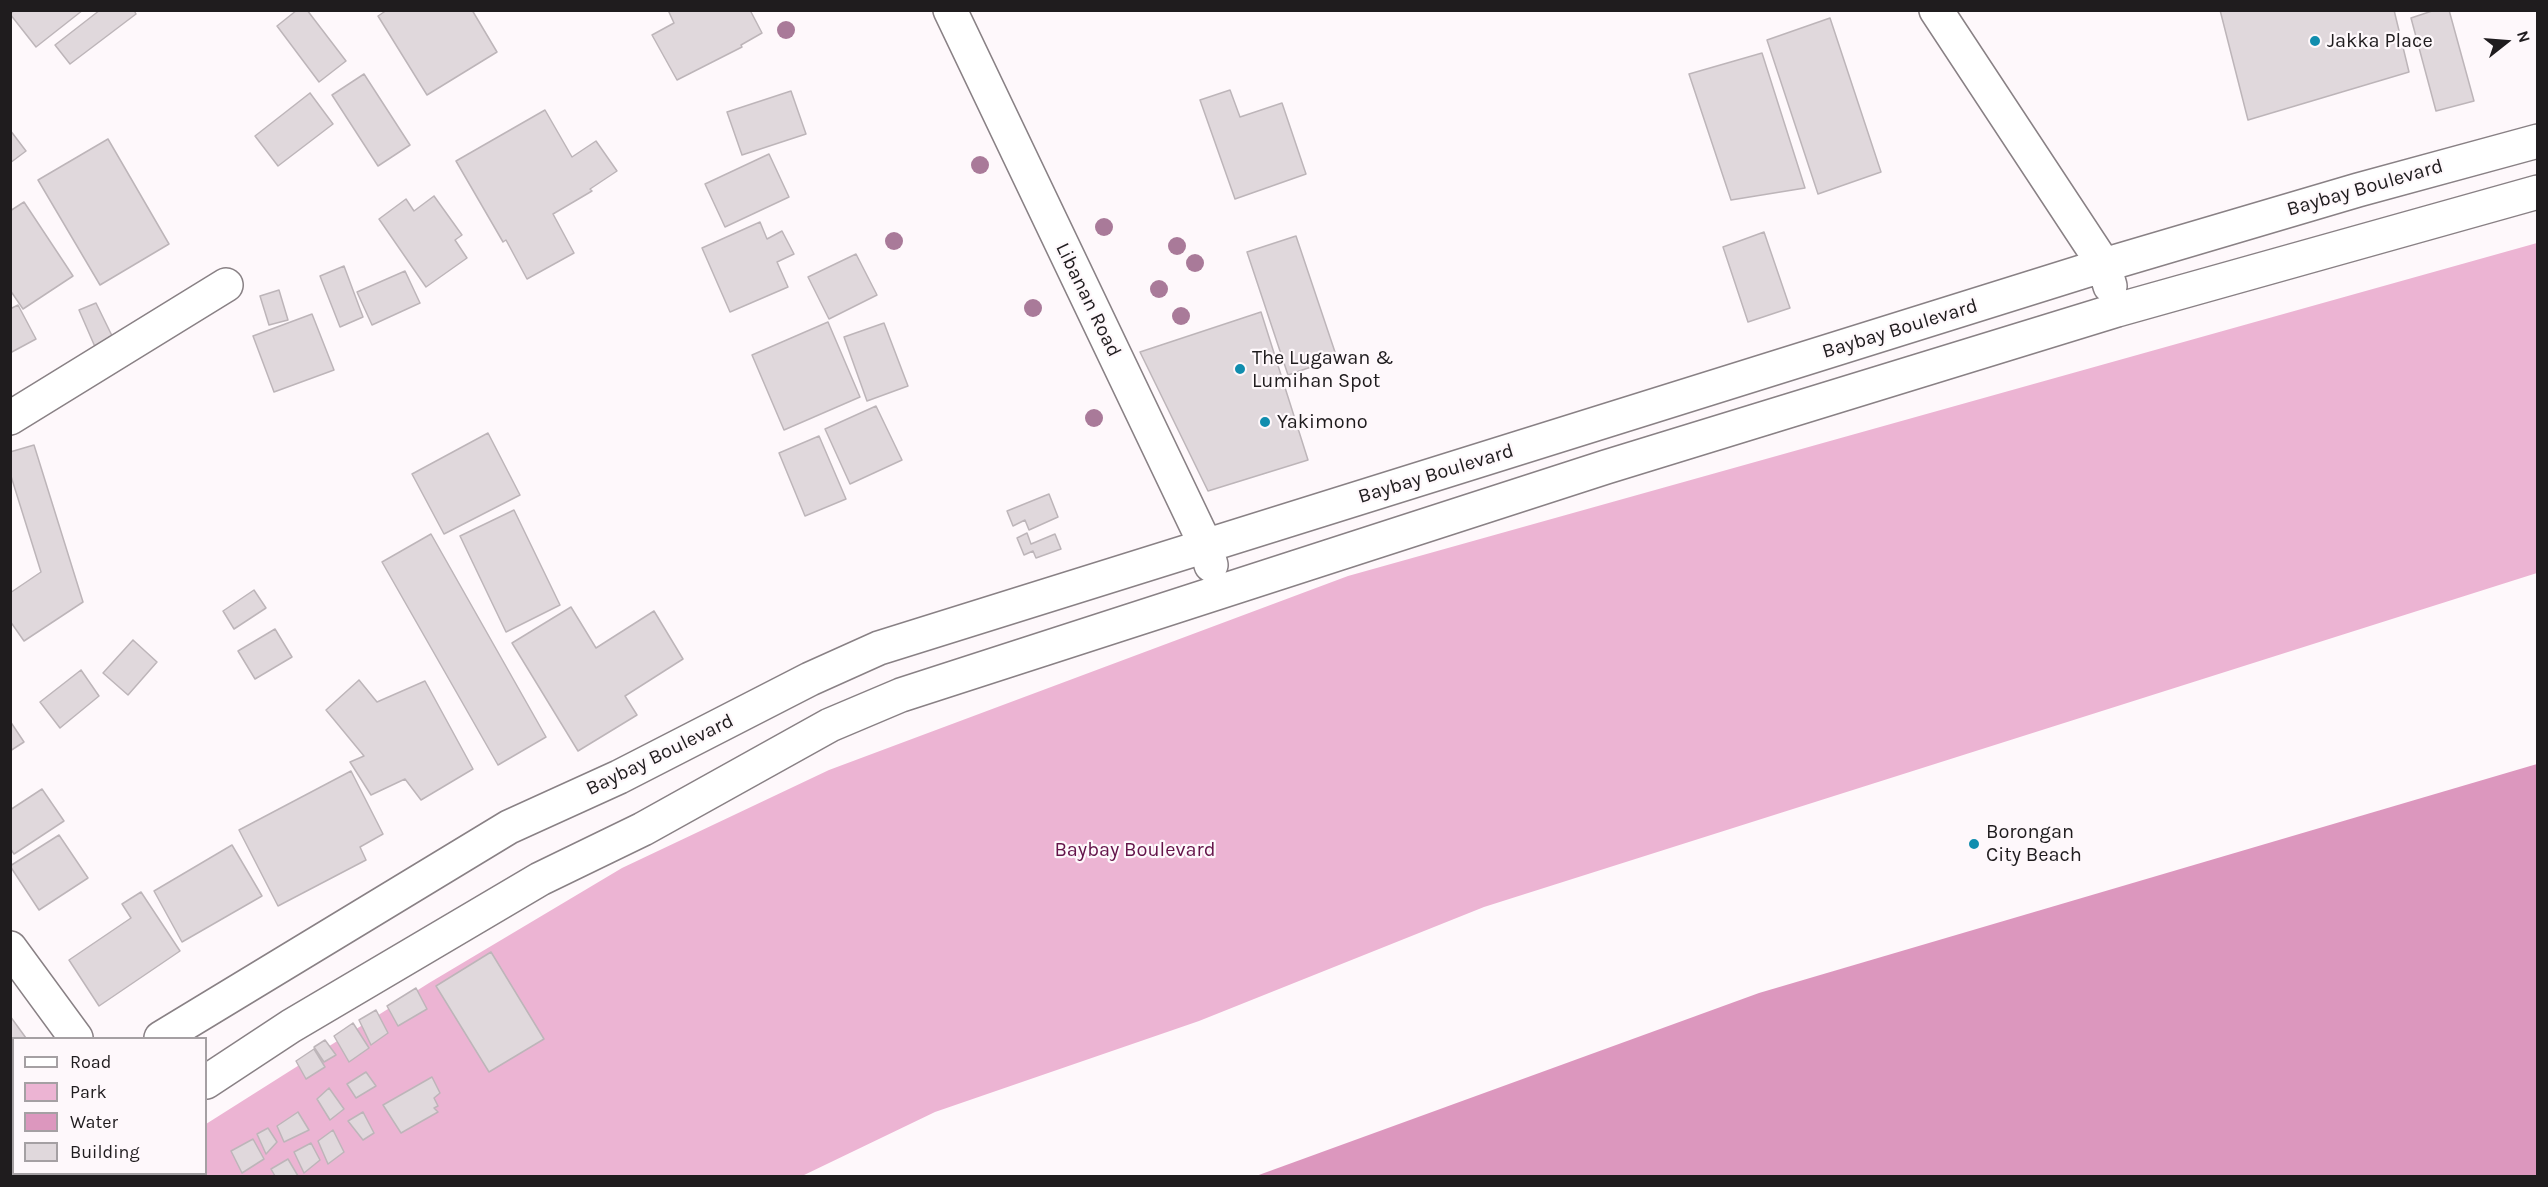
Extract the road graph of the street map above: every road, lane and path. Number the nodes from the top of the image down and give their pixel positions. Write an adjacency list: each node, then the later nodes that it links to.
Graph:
1 (950, 10): 9 (street, Libanan Road)
2 (1936, 10): 5 (street)
3 (2538, 141): 5 (street, Baybay Boulevard)
4 (2538, 192): 7 (street)
5 (2104, 265): 7 (street); 9 (street, Baybay Boulevard)
6 (226, 285): 8 (street)
7 (2117, 310): 10 (street)
8 (10, 418)
9 (1206, 546): 10 (street, Libanan Road); 13 (street, Baybay Boulevard)
10 (1220, 591): 14 (street)
11 (10, 948): 12 (street)
12 (75, 1037)
13 (163, 1037)
14 (207, 1081)

